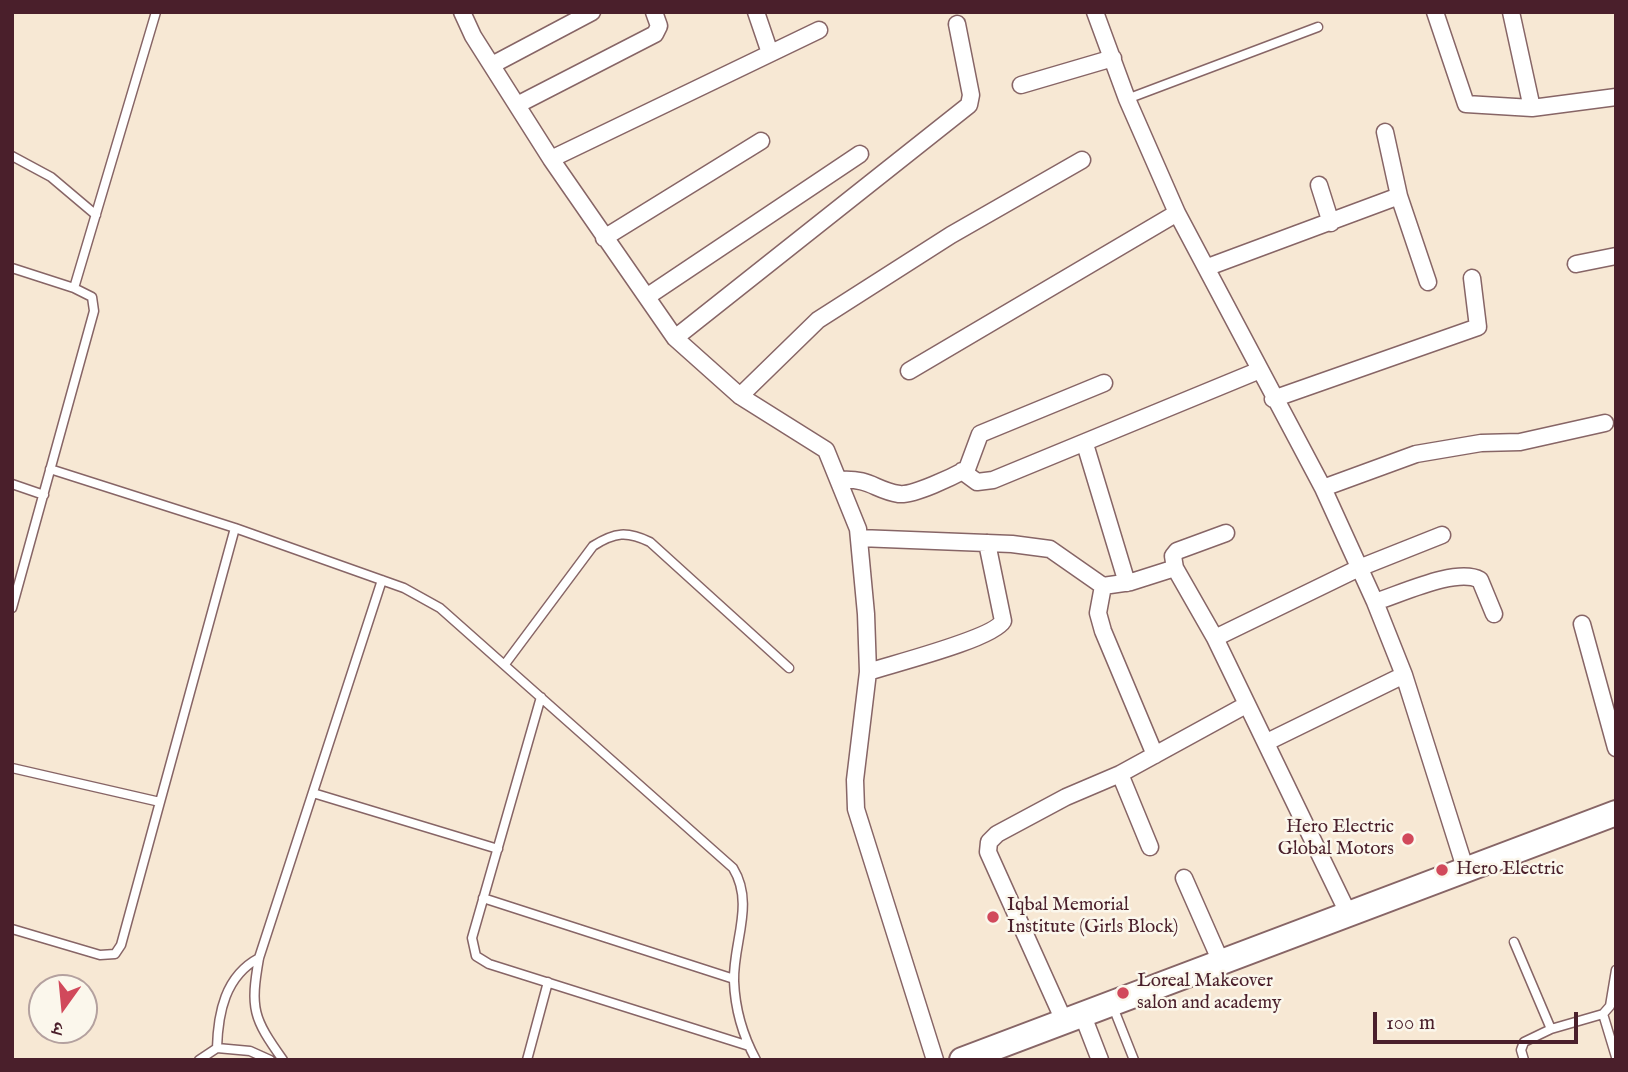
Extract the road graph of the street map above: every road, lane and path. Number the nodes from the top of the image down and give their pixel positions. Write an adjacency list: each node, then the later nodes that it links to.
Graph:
1 (156, 12): 29 (lane)
2 (462, 12): 14 (street)
3 (592, 12): 14 (street)
4 (654, 12): 18 (street)
5 (756, 12): 12 (street)
6 (1095, 12): 13 (street)
7 (1435, 12): 19 (street)
8 (1511, 12): 19 (street)
9 (957, 24): 40 (street)
10 (1318, 27): 17 (lane)
11 (819, 30): 12 (street)
12 (770, 53): 24 (street)
13 (1113, 58): 15 (street); 17 (street)
14 (492, 65): 18 (street)
15 (1021, 85)
16 (1616, 97): 19 (street)
17 (1128, 99): 28 (street)
18 (517, 105): 24 (street)
19 (1532, 108)
20 (1385, 132): 27 (street)
21 (761, 141): 31 (street)
22 (860, 154): 39 (street)
23 (12, 156): 29 (lane)
24 (551, 159): 31 (street)
25 (1082, 160): 44 (street)
26 (1320, 185): 30 (street)
27 (1399, 196): 30 (street); 37 (street)
28 (1177, 213): 34 (street); 42 (street)
29 (96, 215): 38 (lane)
30 (1331, 223): 34 (street)
31 (604, 238): 39 (street)
32 (1616, 256): 33 (street)
33 (1576, 264)
34 (1208, 267): 41 (street)
35 (12, 268): 38 (lane)
36 (1472, 278): 45 (street)
37 (1429, 282)
38 (74, 288): 48 (lane)
39 (648, 296): 40 (street)
40 (675, 338): 44 (street)
41 (1260, 370): 45 (street); 47 (street)
42 (909, 371)
43 (1104, 383): 49 (street)
44 (740, 396): 50 (street)
45 (1273, 399): 52 (street)
46 (1605, 423): 52 (street)
47 (1085, 444): 49 (street); 62 (street)
48 (50, 469): 53 (lane); 54 (lane)
49 (962, 471): 50 (street)
50 (840, 480): 57 (street)
51 (12, 484): 53 (lane)
52 (1323, 488): 60 (street)
53 (44, 495): 65 (lane)
54 (235, 528): 61 (lane); 81 (lane)
55 (1226, 533): 59 (street)
56 (1441, 535): 60 (street)
57 (859, 538): 58 (street); 71 (street)
58 (987, 543): 63 (street); 71 (street)
59 (1175, 568): 62 (street); 68 (street)
60 (1359, 568): 64 (street); 68 (street)
61 (382, 580): 69 (lane); 80 (lane)
62 (1127, 583): 63 (street)
63 (1103, 586): 77 (street)
64 (1376, 602): 66 (street); 72 (street)
65 (12, 608)
66 (1494, 614)
67 (1582, 624): 76 (street)
68 (1215, 638): 74 (street)
69 (505, 664): 70 (lane); 73 (lane)
70 (789, 668)
71 (868, 671): 108 (street)
72 (1404, 674): 75 (street); 85 (street)
73 (541, 697): 84 (lane); 94 (lane)
74 (1246, 705): 75 (street); 77 (street)
75 (1267, 742): 88 (street)
76 (1616, 748)
77 (1155, 755): 79 (street)
78 (12, 768): 81 (lane)
79 (1120, 774): 83 (street); 98 (street)
80 (313, 793): 84 (lane); 91 (lane)
81 (160, 802): 89 (lane)
82 (1616, 813): 85 (main road)
83 (1150, 847)
84 (498, 849): 87 (lane)
85 (1466, 871): 88 (main road)
86 (1184, 878): 92 (street)
87 (483, 898): 94 (lane); 95 (lane)
88 (1348, 913): 92 (main road)
89 (12, 929)
90 (1514, 942): 99 (lane)
91 (259, 958): 101 (lane); 105 (lane)
92 (1221, 961): 96 (main road)
93 (1616, 970): 97 (lane)
94 (734, 979): 100 (lane)
95 (548, 982): 100 (lane); 106 (lane)
96 (1112, 1004): 98 (main road); 111 (lane)
97 (1603, 1014): 99 (lane); 102 (lane)
98 (1074, 1019): 109 (main road); 110 (street)
99 (1551, 1029): 112 (lane)
100 (748, 1046): 107 (lane)
101 (217, 1048): 103 (lane); 104 (lane)
102 (1616, 1057)
103 (200, 1060)
104 (270, 1060)
105 (283, 1060)
106 (527, 1060)
107 (756, 1060)
108 (935, 1060)
109 (962, 1060)
110 (1100, 1060)
111 (1134, 1060)
112 (1524, 1060)

